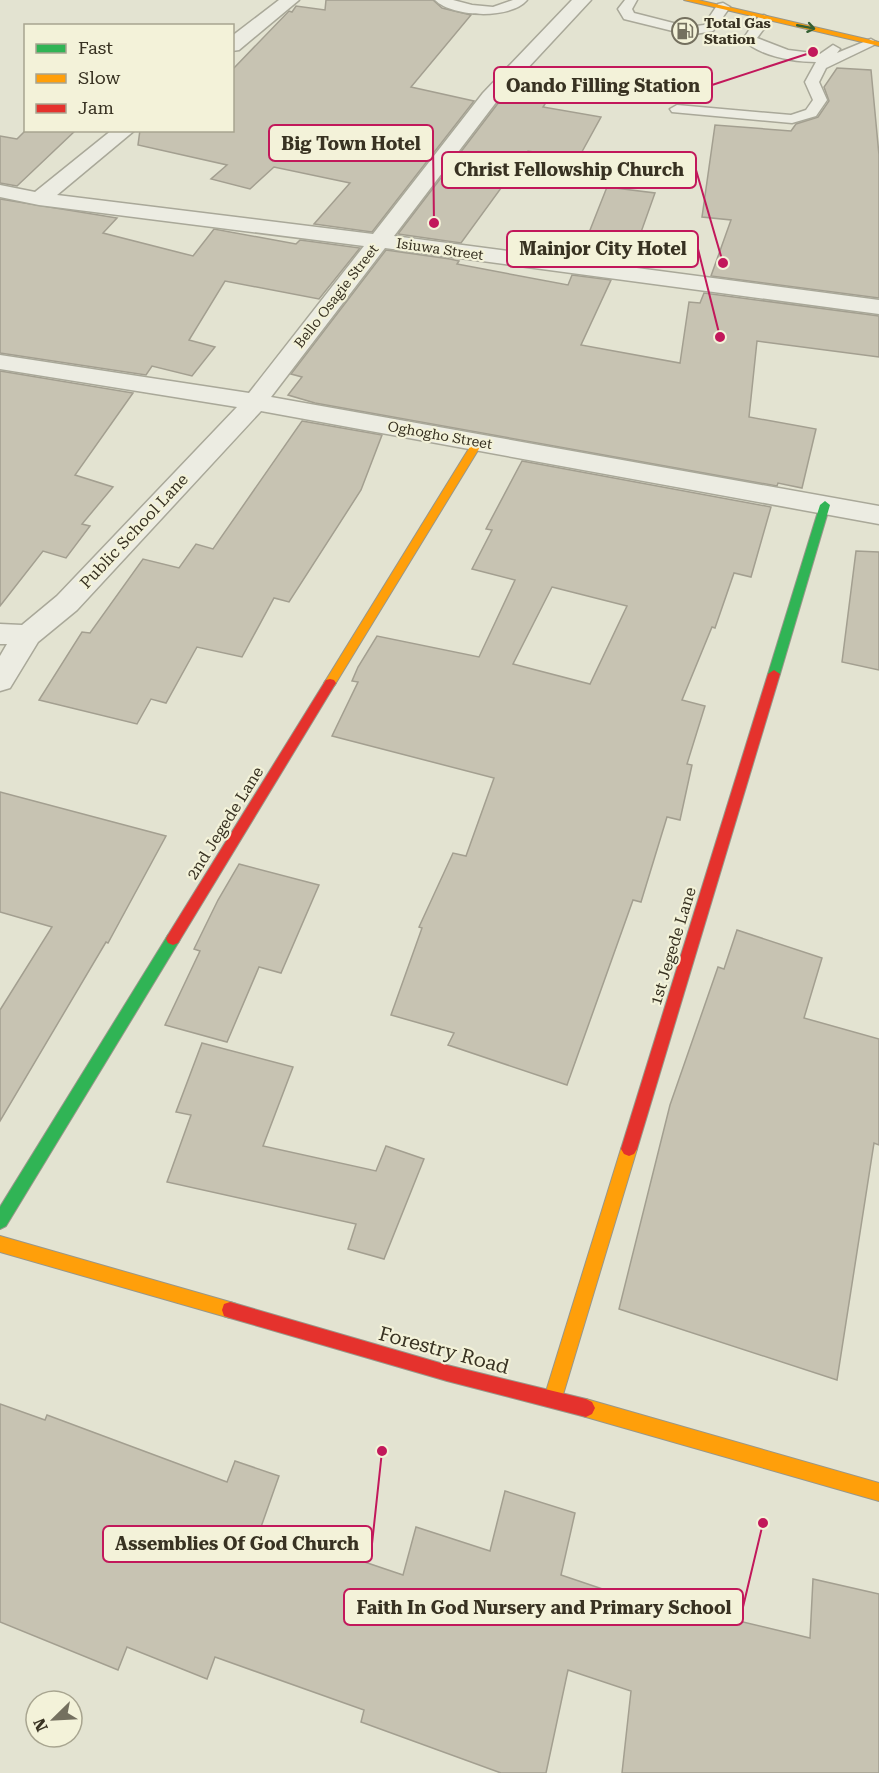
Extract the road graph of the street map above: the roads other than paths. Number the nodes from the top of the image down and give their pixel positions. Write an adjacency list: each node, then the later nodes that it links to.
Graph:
1 (290, 0): 13 (street)
2 (441, 0): 3 (lane)
3 (521, 0)
4 (582, 0): 18 (street, Bello Osagie Street)
5 (631, 0): 8 (lane)
6 (688, 0): 8 (main road)
7 (739, 0): 9 (main road)
8 (723, 7): 10 (main road)
9 (797, 11)
10 (764, 19): 11 (main road, one-way to 11); 11 (lane)
11 (845, 34): 12 (main road)
12 (875, 43): 14 (lane)
13 (234, 44)
14 (677, 109)
15 (123, 132): 17 (street)
16 (0, 191): 17 (street, Isiuwa Street)
17 (39, 199): 18 (street, Isiuwa Street)
18 (380, 241): 19 (street, Isiuwa Street); 21 (street, Bello Osagie Street)
19 (879, 307)
20 (0, 362): 21 (street, Oghogho Street)
21 (255, 402): 22 (street, Oghogho Street); 25 (street, Public School Lane)
22 (478, 442): 23 (street, Oghogho Street); 27 (main road, 2nd Jegede Lane)
23 (825, 505): 24 (street, Oghogho Street); 29 (main road, 1st Jegede Lane)
24 (879, 515)
25 (14, 635): 26 (street, Public School Lane)
26 (0, 680)
27 (0, 1221)
28 (0, 1244): 29 (main road, Forestry Road)
29 (553, 1398): 30 (main road, Forestry Road)
30 (879, 1492)

